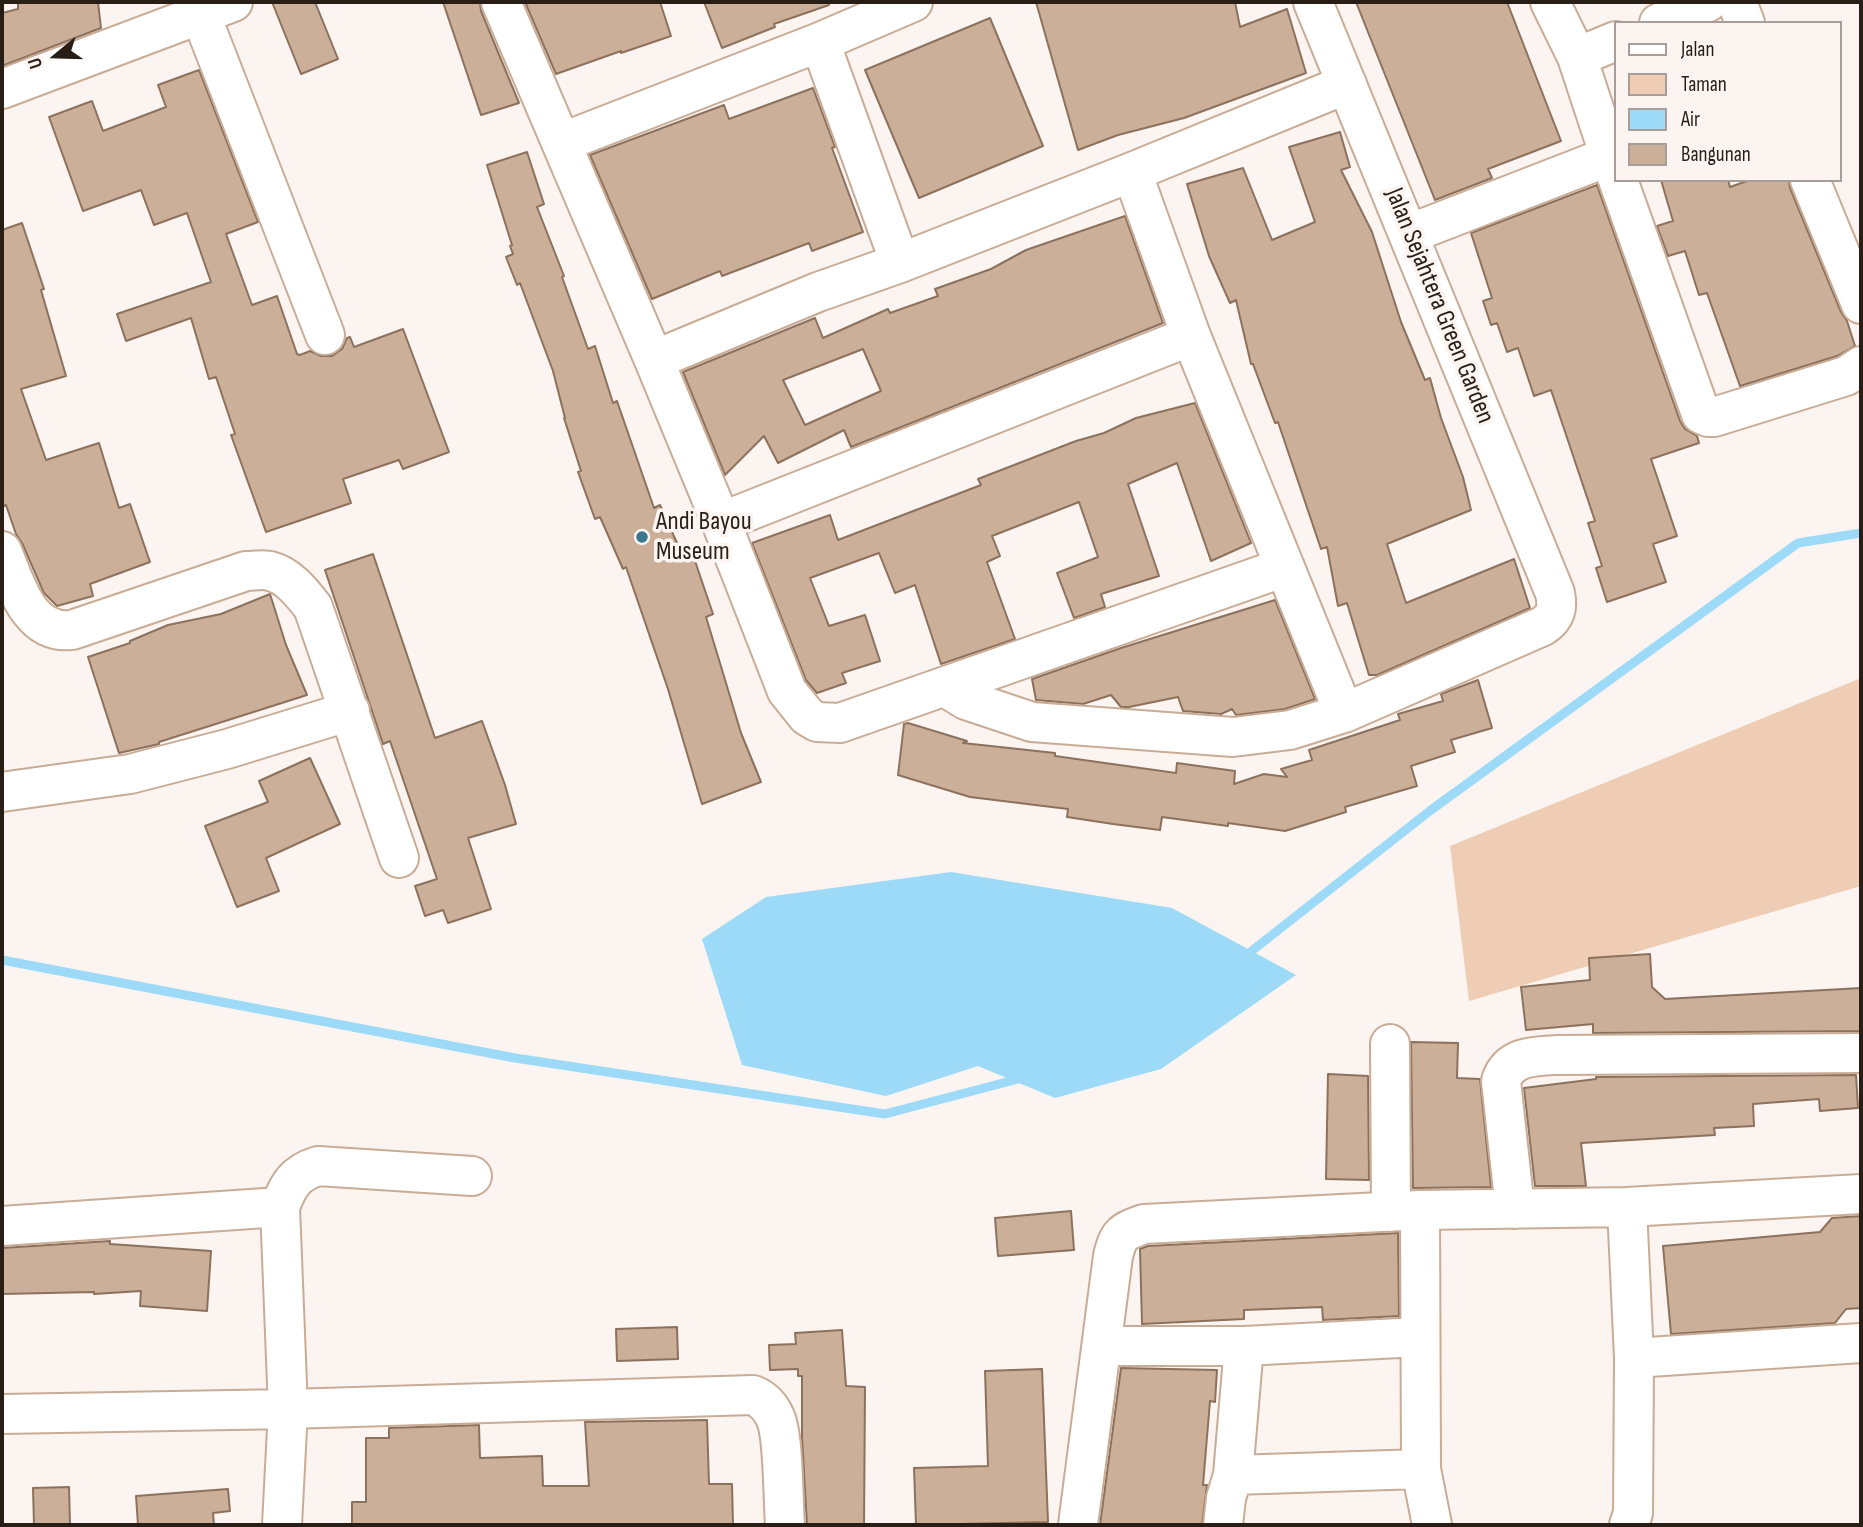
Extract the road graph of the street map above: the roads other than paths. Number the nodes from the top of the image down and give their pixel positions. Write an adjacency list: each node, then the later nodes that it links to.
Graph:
1 (501, 2): 15 (street)
2 (913, 2): 11 (street)
3 (1313, 2): 13 (street, Jalan Sejahtera Green Garden)
4 (1550, 2): 12 (street)
5 (1708, 2): 8 (street)
6 (1737, 2): 9 (street)
7 (217, 7): 14 (street); 23 (street)
8 (1664, 21)
9 (1744, 21)
10 (1615, 41): 12 (street)
11 (820, 43): 15 (street); 21 (street)
12 (1577, 57): 16 (street)
13 (1347, 84): 17 (street); 20 (street, Jalan Sejahtera Green Garden)
14 (2, 89)
15 (563, 142): 25 (street)
16 (1615, 171): 20 (street)
17 (1132, 172): 21 (street); 24 (street)
18 (1619, 182): 26 (street)
19 (1811, 182): 22 (street)
20 (1409, 234): 32 (street, Jalan Sejahtera Green Garden)
21 (900, 263): 25 (street)
22 (1861, 304)
23 (325, 334)
24 (1191, 337): 27 (street); 29 (street)
25 (654, 360): 27 (street)
26 (1861, 366)
27 (721, 522): 30 (street)
28 (2, 551): 31 (street)
29 (1285, 567): 30 (street); 32 (street)
30 (945, 687): 32 (street)
31 (350, 711): 33 (street); 34 (street)
32 (1343, 713)
33 (2, 792)
34 (399, 858)
35 (1390, 1044): 42 (street)
36 (1861, 1053): 41 (street)
37 (472, 1176): 39 (street)
38 (1861, 1194): 40 (street)
39 (280, 1207): 43 (street); 49 (street)
40 (1627, 1207): 41 (street); 48 (street)
41 (1516, 1209): 42 (street)
42 (1406, 1211): 44 (street); 46 (street)
43 (2, 1226)
44 (1419, 1337): 47 (street); 51 (street)
45 (1861, 1343): 48 (street)
46 (1102, 1346): 47 (street); 55 (street)
47 (1244, 1346): 52 (street)
48 (1634, 1358): 58 (street)
49 (288, 1409): 50 (street); 53 (street); 54 (street)
50 (2, 1414)
51 (1420, 1469): 52 (street); 57 (street)
52 (1233, 1475): 56 (street)
53 (282, 1525)
54 (785, 1525)
55 (1078, 1525)
56 (1223, 1525)
57 (1432, 1525)
58 (1629, 1525)

